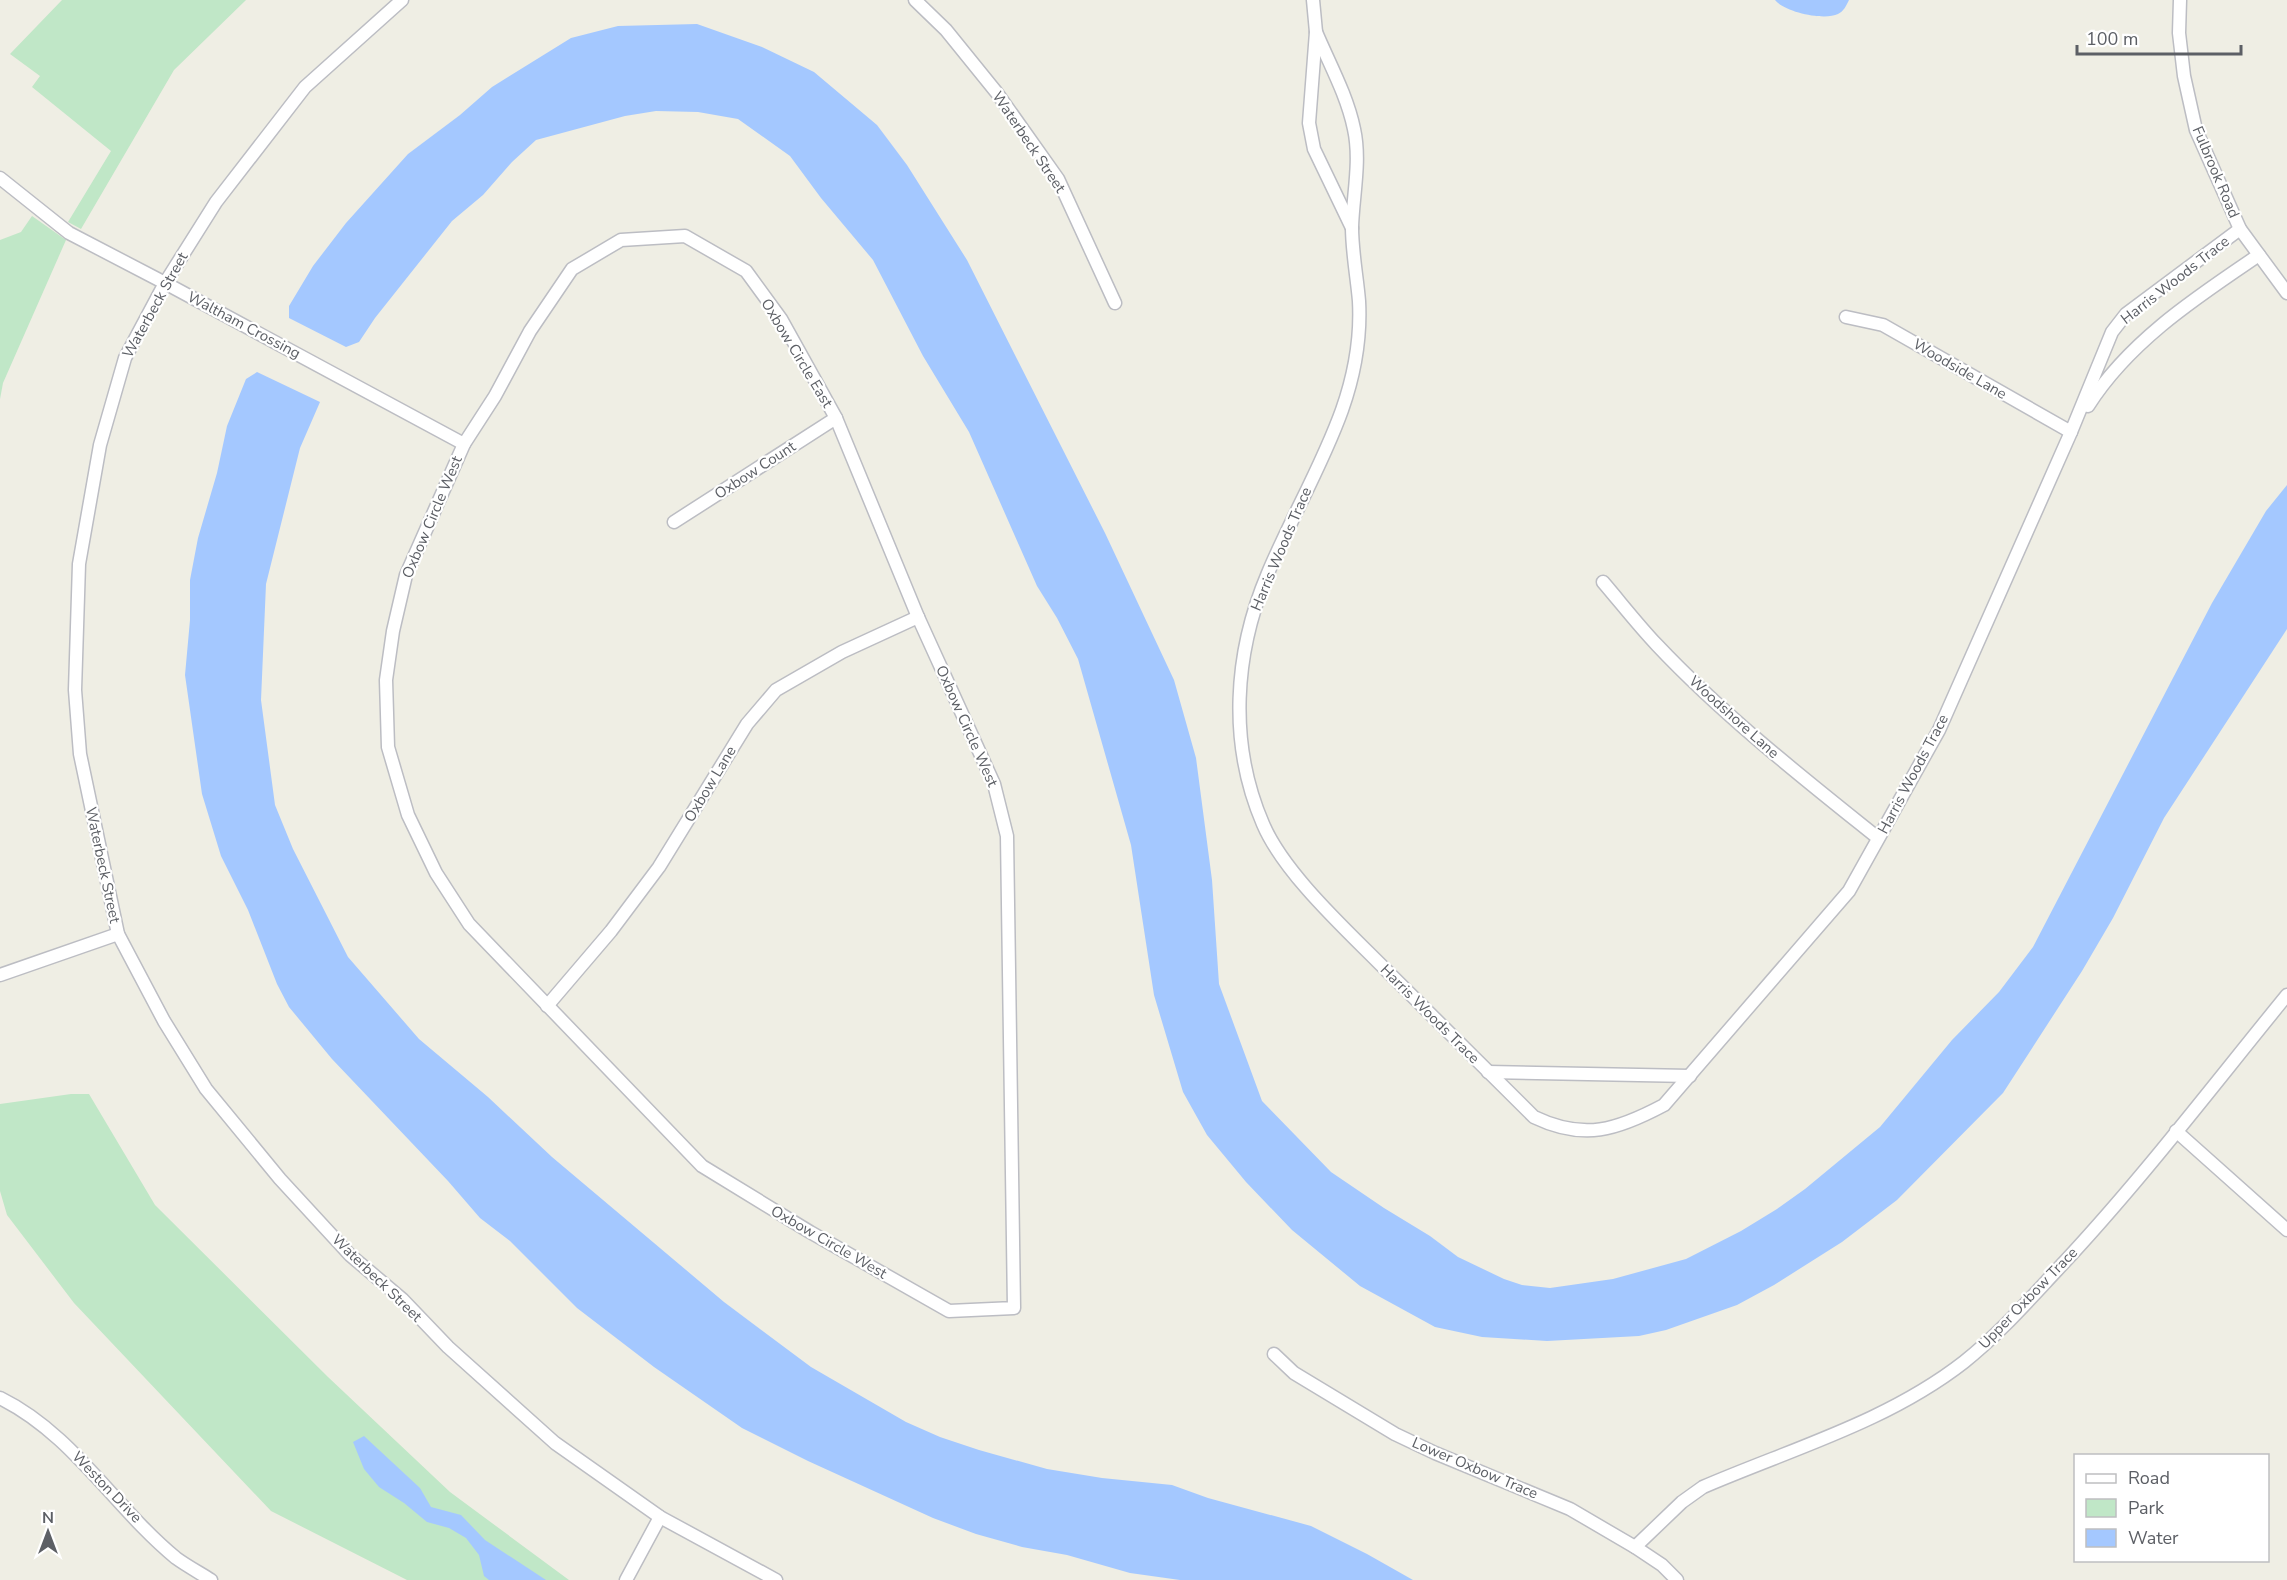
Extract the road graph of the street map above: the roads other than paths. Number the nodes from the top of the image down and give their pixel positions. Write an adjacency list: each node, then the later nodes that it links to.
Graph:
1 (402, 0): 10 (street, Waterbeck Street)
2 (915, 0): 12 (street, Waterbeck Street)
3 (1313, 0): 5 (street, Harris Woods Trace)
4 (2180, 0): 7 (street, Fulbrook Road)
5 (1316, 32): 8 (street, Harris Woods Trace); 8 (street, Harris Woods Trace)
6 (0, 178): 10 (street, Waltham Crossing)
7 (2240, 229): 9 (street, Fulbrook Road); 15 (street, Harris Woods Trace)
8 (1352, 230): 26 (street, Harris Woods Trace)
9 (2259, 255): 11 (street, Fulbrook Road); 15 (street, Harris Woods Trace)
10 (165, 283): 16 (street, Waltham Crossing); 22 (street, Waterbeck Street)
11 (2287, 293)
12 (1115, 303)
13 (1846, 317): 15 (street, Woodside Lane)
14 (836, 418): 16 (street, Oxbow Circle East); 17 (street, Oxbow Count); 18 (street, Oxbow Circle East)
15 (2071, 432): 21 (street, Harris Woods Trace)
16 (464, 444): 25 (street, Oxbow Circle West)
17 (674, 522)
18 (886, 538): 20 (street, Oxbow Circle West)
19 (1603, 582): 21 (street, Woodshore Lane)
20 (918, 617): 25 (street, Oxbow Lane); 25 (street, Oxbow Circle West)
21 (1878, 838): 27 (street, Harris Woods Trace)
22 (118, 934): 23 (street); 32 (street, Waterbeck Street)
23 (0, 975)
24 (2287, 996): 28 (street, Upper Oxbow Trace)
25 (547, 1006)
26 (1488, 1072): 27 (street, Harris Woods Trace); 27 (street, Harris Woods Trace)
27 (1690, 1076)
28 (2176, 1131): 29 (street); 33 (street, Upper Oxbow Trace)
29 (2287, 1230)
30 (1274, 1354): 33 (street, Lower Oxbow Trace)
31 (0, 1398): 34 (street, Weston Drive)
32 (660, 1517): 35 (street); 36 (street, Waterbeck Street)
33 (1635, 1547): 37 (street, Lower Oxbow Trace)
34 (211, 1580)
35 (626, 1580)
36 (776, 1580)
37 (1677, 1580)

